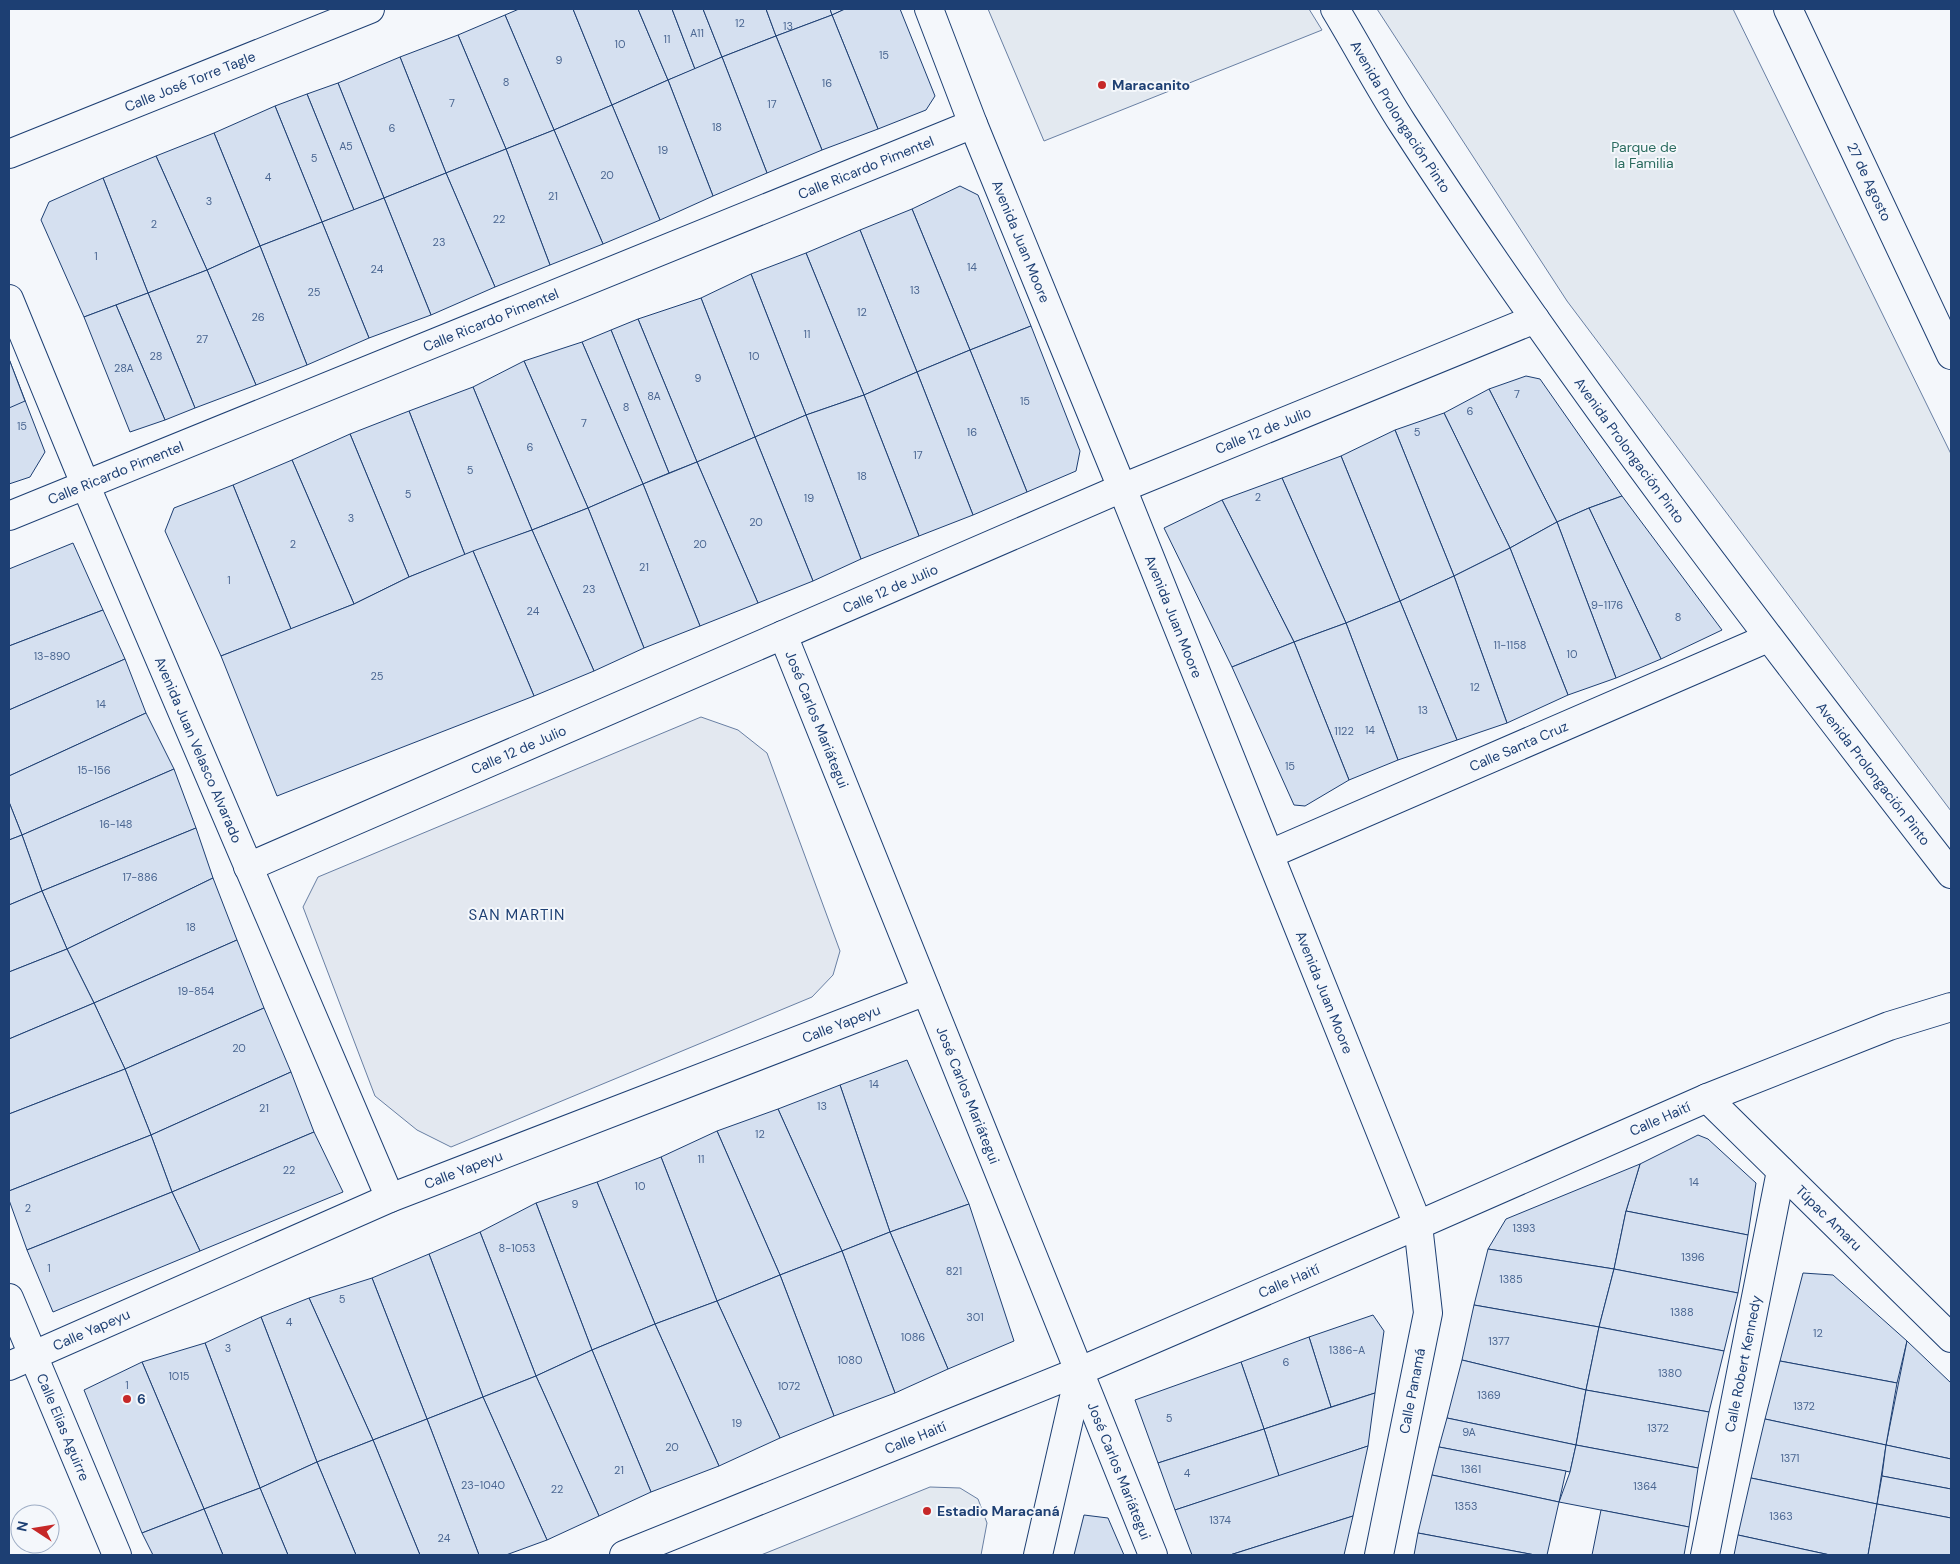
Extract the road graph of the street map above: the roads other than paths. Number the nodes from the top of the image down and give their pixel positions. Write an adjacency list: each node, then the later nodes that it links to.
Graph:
1 (370, 9): 6 (street, Calle José Torre Tagle)
2 (929, 9): 5 (street, Avenida Juan Moore)
3 (1335, 9): 8 (street, Avenida Prolongación Pinto)
4 (1788, 9): 9 (street, 27 de Agosto)
5 (974, 124): 10 (street, Calle Ricardo Pimentel); 11 (street, Avenida Juan Moore)
6 (9, 154)
7 (9, 299): 10 (street, Avenida Juan Velasco Alvarado)
8 (1535, 319): 11 (street, Calle 12 de Julio); 14 (street, Avenida Prolongación Pinto)
9 (1951, 355)
10 (85, 484): 12 (street, Calle Ricardo Pimentel); 16 (street, Avenida Juan Velasco Alvarado)
11 (1122, 488): 13 (street, Calle 12 de Julio); 15 (street, Avenida Juan Moore)
12 (9, 516)
13 (783, 635): 16 (street, Calle 12 de Julio); 18 (street, José Carlos Mariátegui)
14 (1768, 638): 15 (street, Calle Santa Cruz); 17 (street, Avenida Prolongación Pinto)
15 (1270, 854): 23 (street, Avenida Juan Moore)
16 (248, 867): 22 (street, Avenida Juan Velasco Alvarado)
17 (1951, 874)
18 (926, 991): 22 (street, Calle Yapeyu); 27 (street, José Carlos Mariátegui)
19 (1951, 1007): 20 (street, Calle Haití)
20 (1707, 1098): 21 (street, Túpac Amaru); 23 (street, Calle Haití)
21 (1781, 1171): 25 (street, Túpac Amaru); 33 (street, Calle Robert Kennedy)
22 (390, 1198): 26 (street, Calle Yapeyu)
23 (1418, 1225): 27 (street, Calle Haití); 32 (street, Calle Panamá)
24 (9, 1298): 26 (street, Calle Elias Aguirre)
25 (1951, 1338)
26 (20, 1361): 28 (street, Calle Elias Aguirre)
27 (1080, 1372): 29 (street, Calle Haití); 30 (street); 31 (street, José Carlos Mariátegui)
28 (116, 1555)
29 (624, 1555)
30 (1038, 1555)
31 (1153, 1555)
32 (1379, 1555)
33 (1705, 1555)

